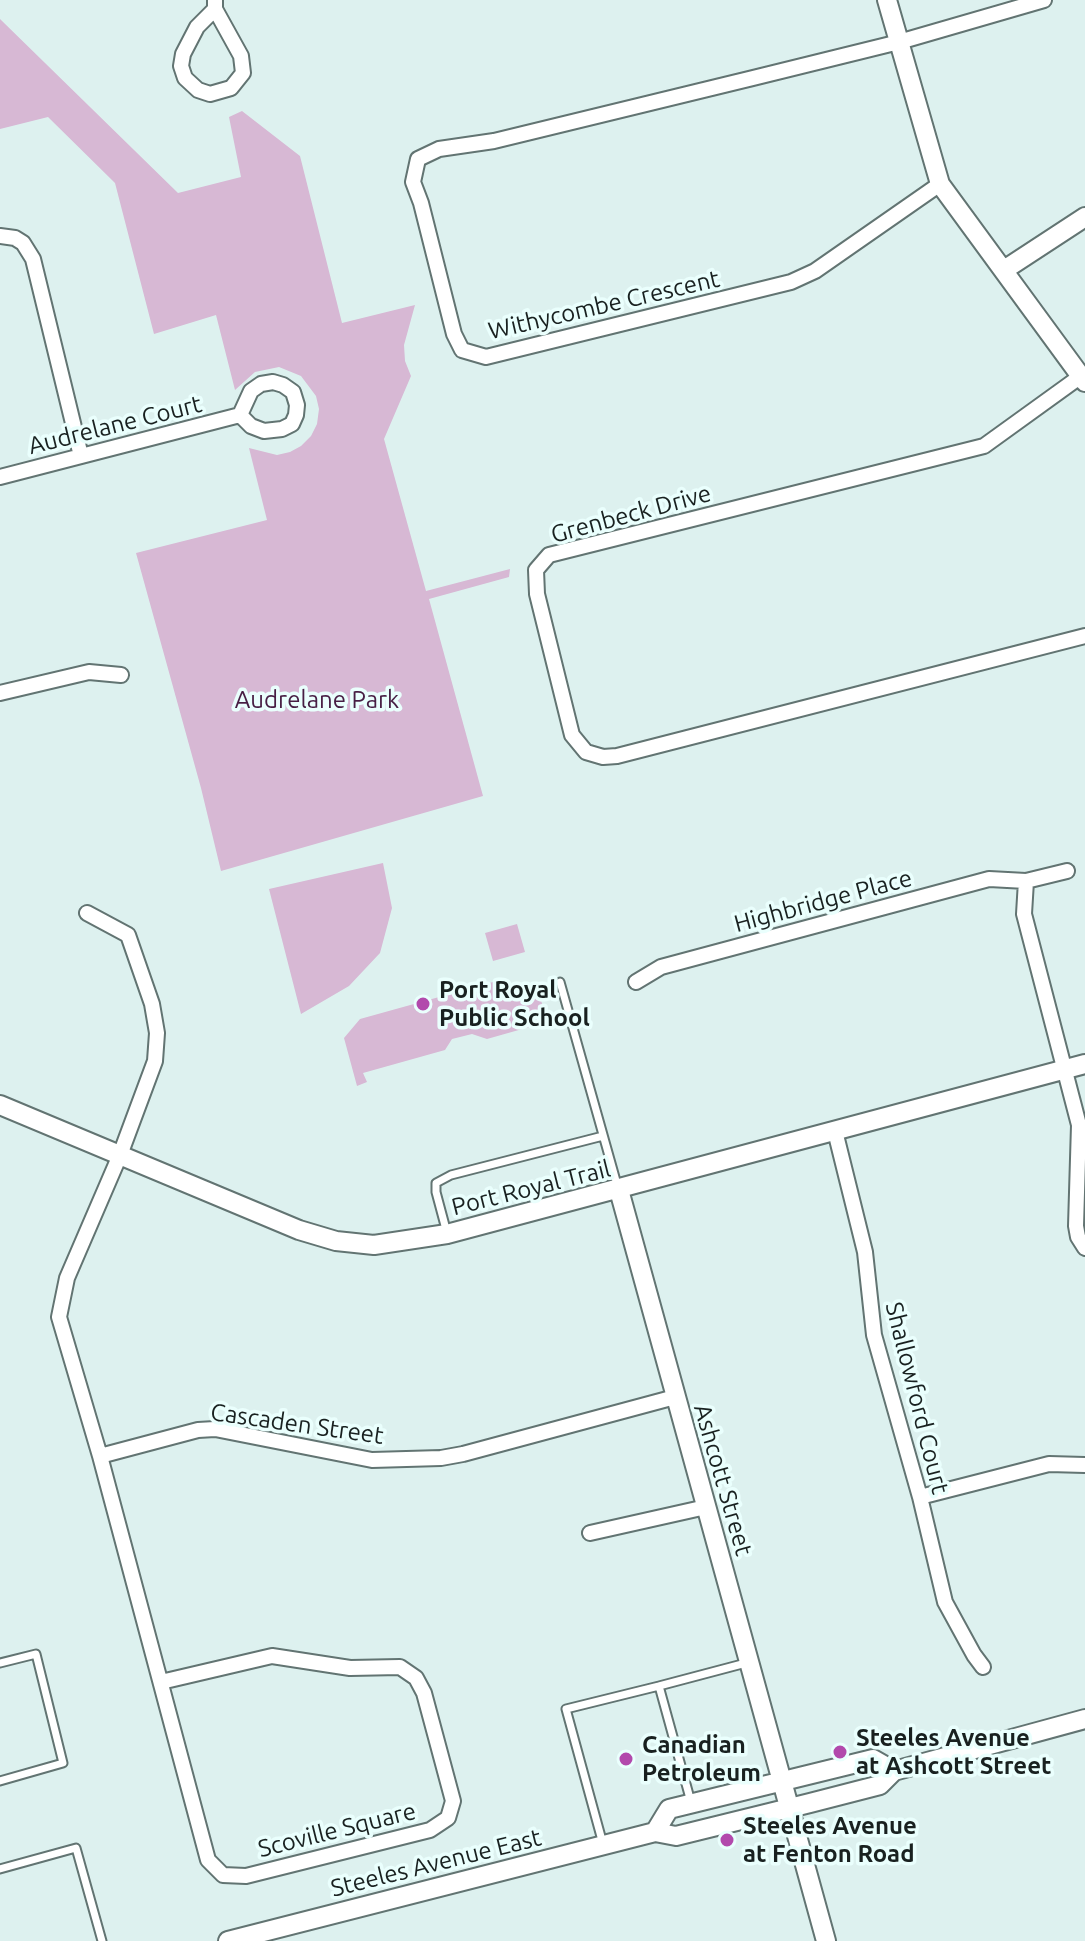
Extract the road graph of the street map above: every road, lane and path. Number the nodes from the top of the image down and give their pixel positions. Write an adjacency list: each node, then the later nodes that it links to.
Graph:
1 (887, 0): 4 (street)
2 (1044, 0): 4 (street)
3 (215, 4): 3 (street)
4 (899, 42): 5 (street); 5 (street, Withycombe Crescent)
5 (940, 184): 8 (street)
6 (1085, 217): 8 (street)
7 (0, 236): 11 (street)
8 (1004, 270): 9 (street)
9 (1083, 379): 13 (street, Grenbeck Drive)
10 (240, 415): 11 (street, Audrelane Court)
11 (81, 456): 12 (street, Audrelane Court)
12 (0, 477)
13 (1085, 636)
14 (121, 675): 15 (street)
15 (0, 693)
16 (1067, 871): 17 (street, Highbridge Place)
17 (1026, 881): 20 (street, Highbridge Place); 22 (street)
18 (87, 913): 26 (street, Scoville Square)
19 (560, 982): 25 (lane)
20 (636, 982)
21 (1085, 1064): 22 (street, Port Royal Trail)
22 (1064, 1070): 24 (street, Port Royal Trail); 29 (street)
23 (0, 1105): 26 (street, Port Royal Trail)
24 (835, 1131): 27 (street, Port Royal Trail); 33 (street, Shallowford Court)
25 (603, 1136): 27 (lane); 28 (lane)
26 (120, 1155): 28 (street, Port Royal Trail); 31 (street, Scoville Square)
27 (619, 1190): 28 (street, Port Royal Trail); 30 (street, Ashcott Street)
28 (447, 1234)
29 (1085, 1248)
30 (675, 1397): 31 (street, Cascaden Street); 34 (street, Ashcott Street)
31 (100, 1456): 39 (street, Scoville Square)
32 (1085, 1465): 33 (street)
33 (920, 1497): 38 (street, Shallowford Court)
34 (706, 1507): 35 (street); 36 (street, Ashcott Street)
35 (590, 1533)
36 (749, 1662): 40 (lane); 44 (street, Ashcott Street)
37 (0, 1663): 43 (lane)
38 (983, 1667)
39 (161, 1682): 39 (street, Scoville Square)
40 (659, 1686): 45 (lane); 48 (lane)
41 (1085, 1719): 42 (street, Steeles Avenue East)
42 (894, 1771): 44 (street, Steeles Avenue East); 46 (street, Steeles Avenue East)
43 (0, 1781)
44 (782, 1782): 45 (street, Steeles Avenue East); 46 (street, Ashcott Street)
45 (691, 1804): 47 (street, Steeles Avenue East)
46 (789, 1808): 47 (street, Steeles Avenue East); 52 (street, Ashcott Street)
47 (655, 1832): 48 (street, Steeles Avenue East)
48 (603, 1845): 51 (street, Steeles Avenue East)
49 (0, 1869): 50 (lane)
50 (102, 1941)
51 (228, 1941)
52 (826, 1941)

